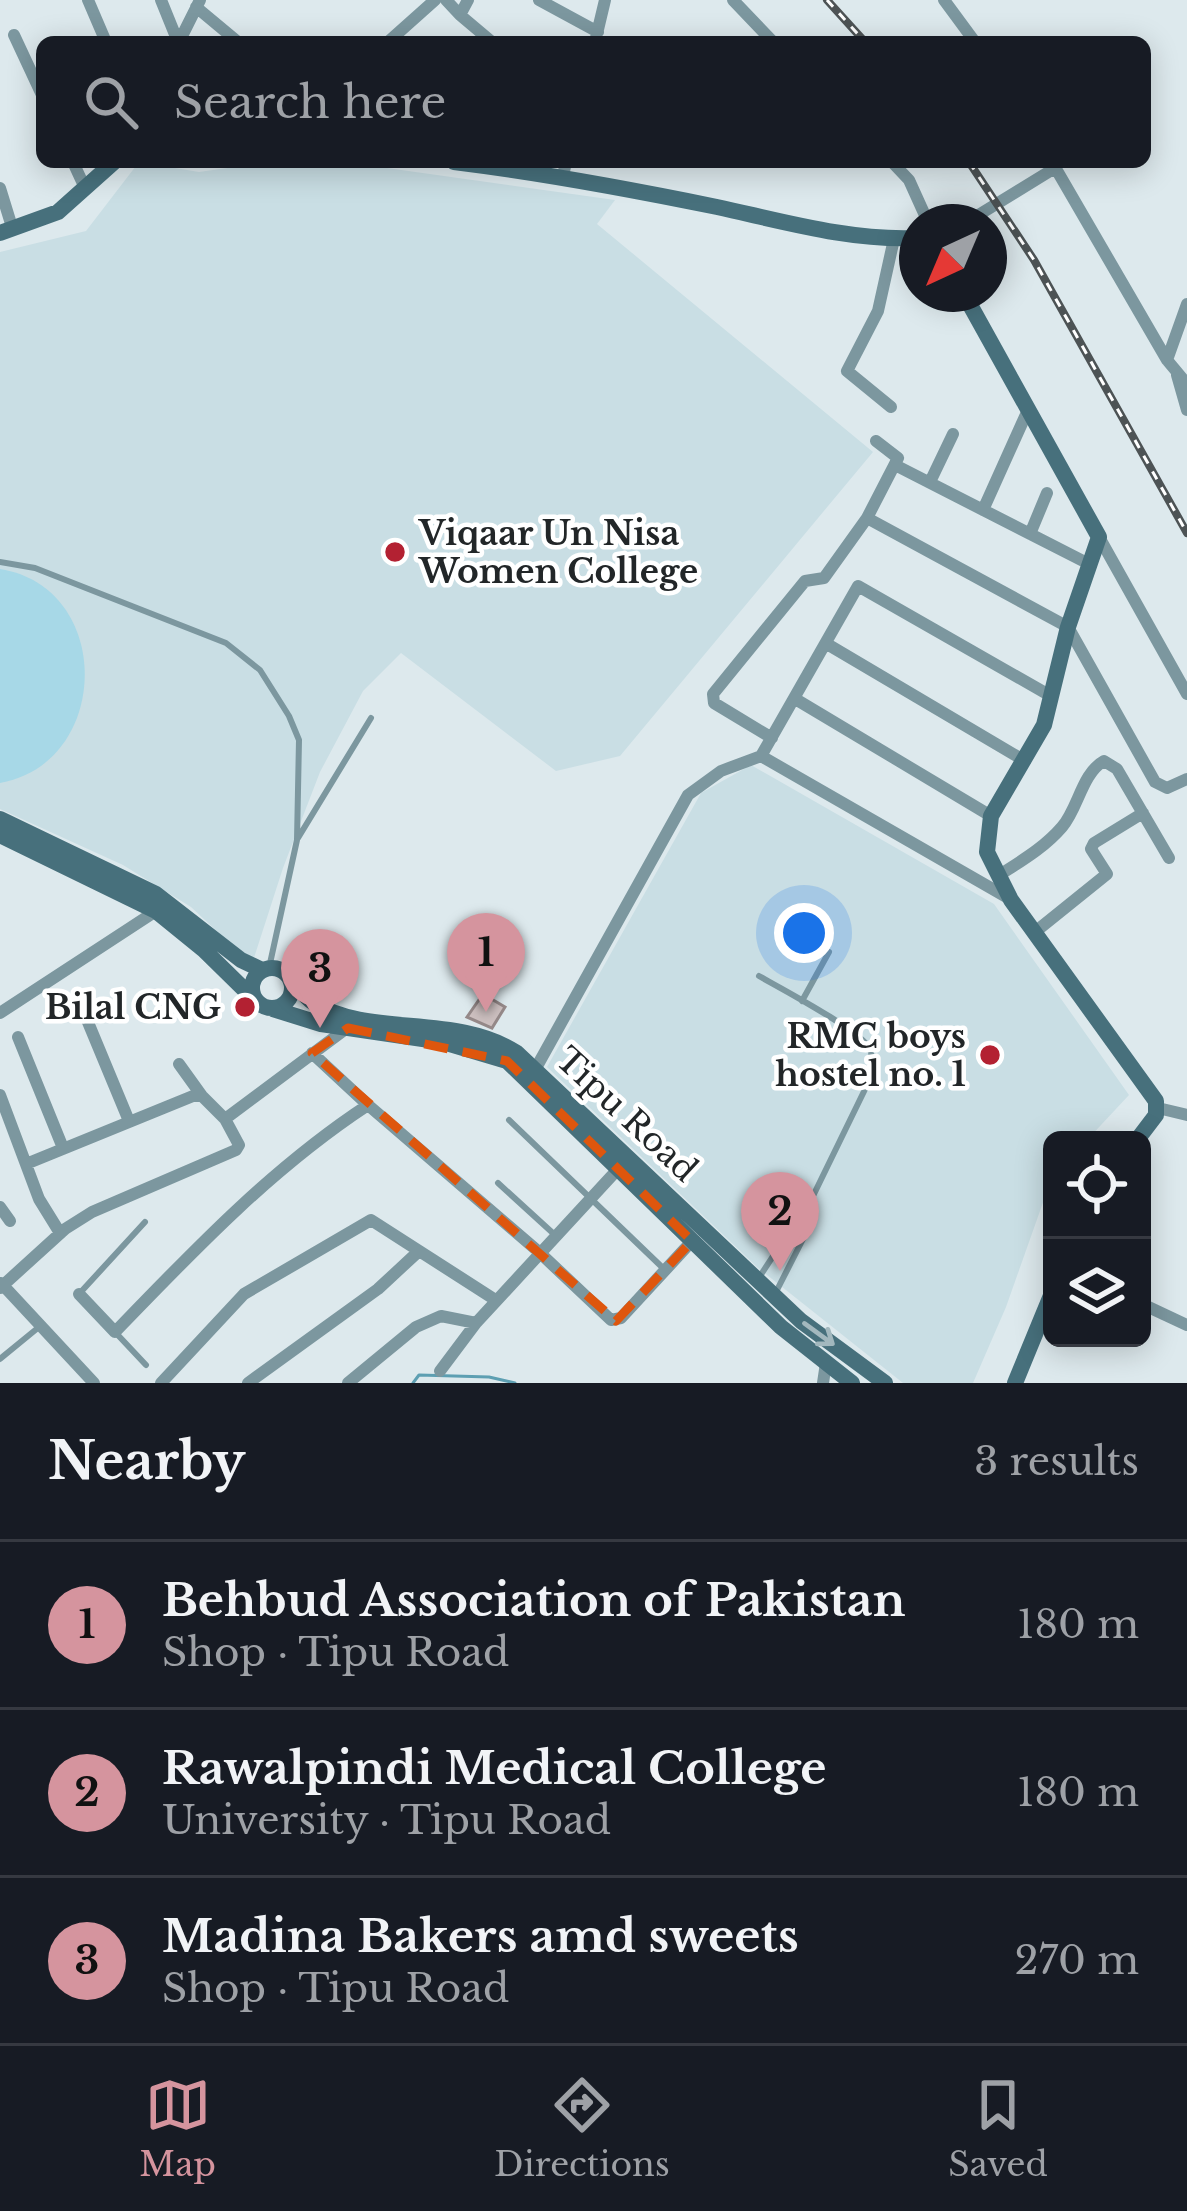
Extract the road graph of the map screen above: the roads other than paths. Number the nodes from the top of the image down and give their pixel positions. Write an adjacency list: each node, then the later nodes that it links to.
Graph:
1 (88, 0): 13 (street)
2 (160, 0): 14 (street)
3 (435, 0): 17 (street)
4 (446, 0): 11 (street)
5 (468, 0): 11 (street)
6 (539, 0): 19 (street)
7 (605, 0): 20 (street)
8 (733, 0): 21 (street)
9 (944, 0): 22 (street)
10 (198, 4): 15 (street); 16 (street)
11 (460, 15): 18 (street)
12 (14, 35): 23 (street)
13 (103, 36)
14 (175, 36)
15 (181, 36)
16 (232, 36)
17 (397, 36)
18 (485, 36)
19 (594, 36)
20 (596, 36)
21 (767, 36)
22 (971, 36)
23 (36, 82)
24 (76, 168): 31 (street)
25 (108, 168): 31 (main road)
26 (898, 168): 32 (street)
27 (1048, 168): 33 (street)
28 (1055, 168): 39 (street)
29 (565, 169): 35 (main road)
30 (0, 188): 34 (street)
31 (85, 188): 34 (main road)
32 (920, 204)
33 (994, 204)
34 (6, 230)
35 (893, 239): 36 (main road); 41 (street)
36 (899, 239)
37 (1187, 304): 39 (street)
38 (974, 312): 42 (main road)
39 (1167, 360): 40 (street)
40 (1182, 379): 43 (street)
41 (891, 407)
42 (1028, 410): 49 (street); 52 (main road)
43 (1187, 410)
44 (953, 434): 47 (street)
45 (877, 441): 46 (street)
46 (895, 465): 47 (street); 50 (street)
47 (930, 482): 49 (street)
48 (1047, 493): 51 (street)
49 (983, 510): 51 (street)
50 (867, 518): 55 (street); 61 (street)
51 (1030, 534): 54 (street)
52 (1099, 537): 54 (main road); 57 (street)
53 (0, 562): 69 (lane)
54 (1091, 566): 55 (main road)
55 (1068, 627): 58 (main road); 64 (street)
56 (827, 644): 58 (street); 59 (street); 63 (street)
57 (1187, 694)
58 (1049, 695): 63 (main road)
59 (796, 700): 61 (street); 66 (street)
60 (371, 718): 69 (lane)
61 (772, 738): 62 (street)
62 (761, 756): 72 (street); 87 (street)
63 (1024, 761): 66 (main road)
64 (1187, 779)
65 (1143, 813): 70 (street); 71 (street); 74 (street)
66 (992, 816): 71 (main road)
67 (0, 819): 76 (main road)
68 (0, 835): 73 (main road)
69 (297, 840): 76 (lane)
70 (1169, 858)
71 (998, 876): 72 (main road)
72 (1011, 900): 74 (main road)
73 (156, 911): 80 (main road); 81 (street)
74 (1035, 932): 91 (main road)
75 (830, 952): 79 (lane)
76 (266, 969): 77 (main road); 80 (main road)
77 (288, 975): 80 (main road); 87 (main road, Tipu Road)
78 (759, 976): 79 (lane)
79 (802, 1001): 101 (lane)
80 (266, 1006): 83 (main road)
81 (0, 1013)
82 (85, 1016): 95 (street)
83 (348, 1028): 85 (street); 99 (main road)
84 (19, 1037): 97 (street)
85 (312, 1053): 90 (street); 93 (street)
86 (179, 1064): 89 (street)
87 (536, 1068): 112 (main road, Tipu Road)
88 (0, 1096): 98 (street)
89 (202, 1096): 93 (street); 95 (street)
90 (368, 1105): 110 (street); 122 (street)
91 (1158, 1108): 92 (street); 96 (main road)
92 (1187, 1115)
93 (225, 1118): 106 (street)
94 (509, 1120): 102 (lane)
95 (129, 1121): 97 (street)
96 (1143, 1131)
97 (63, 1148): 98 (street)
98 (26, 1164): 106 (street)
99 (618, 1169): 102 (street); 108 (main road)
100 (498, 1184): 107 (lane)
101 (814, 1194): 112 (lane); 115 (lane)
102 (590, 1198): 107 (street); 111 (lane)
103 (0, 1207): 104 (street)
104 (10, 1221)
105 (145, 1222): 114 (lane)
106 (60, 1234): 113 (street)
107 (555, 1235): 110 (street)
108 (692, 1241): 111 (street); 124 (main road)
109 (419, 1251): 116 (street); 128 (street); 129 (street)
110 (538, 1252): 111 (street); 116 (street)
111 (667, 1271)
112 (758, 1280): 115 (main road, Tipu Road)
113 (1, 1285): 121 (street)
114 (80, 1294): 122 (street)
115 (774, 1295): 133 (main road, Tipu Road, one-way to 133)
116 (494, 1299): 119 (street)
117 (1151, 1308): 120 (street)
118 (1043, 1314): 134 (main road)
119 (476, 1323): 126 (street); 130 (street)
120 (1187, 1324)
121 (40, 1326): 123 (lane); 127 (street)
122 (115, 1332): 125 (lane)
123 (0, 1359)
124 (826, 1363): 131 (street); 132 (main road)
125 (146, 1365)
126 (440, 1372)
127 (94, 1383)
128 (161, 1383)
129 (248, 1383)
130 (348, 1383)
131 (823, 1383)
132 (852, 1383)
133 (884, 1383)
134 (1015, 1383)

